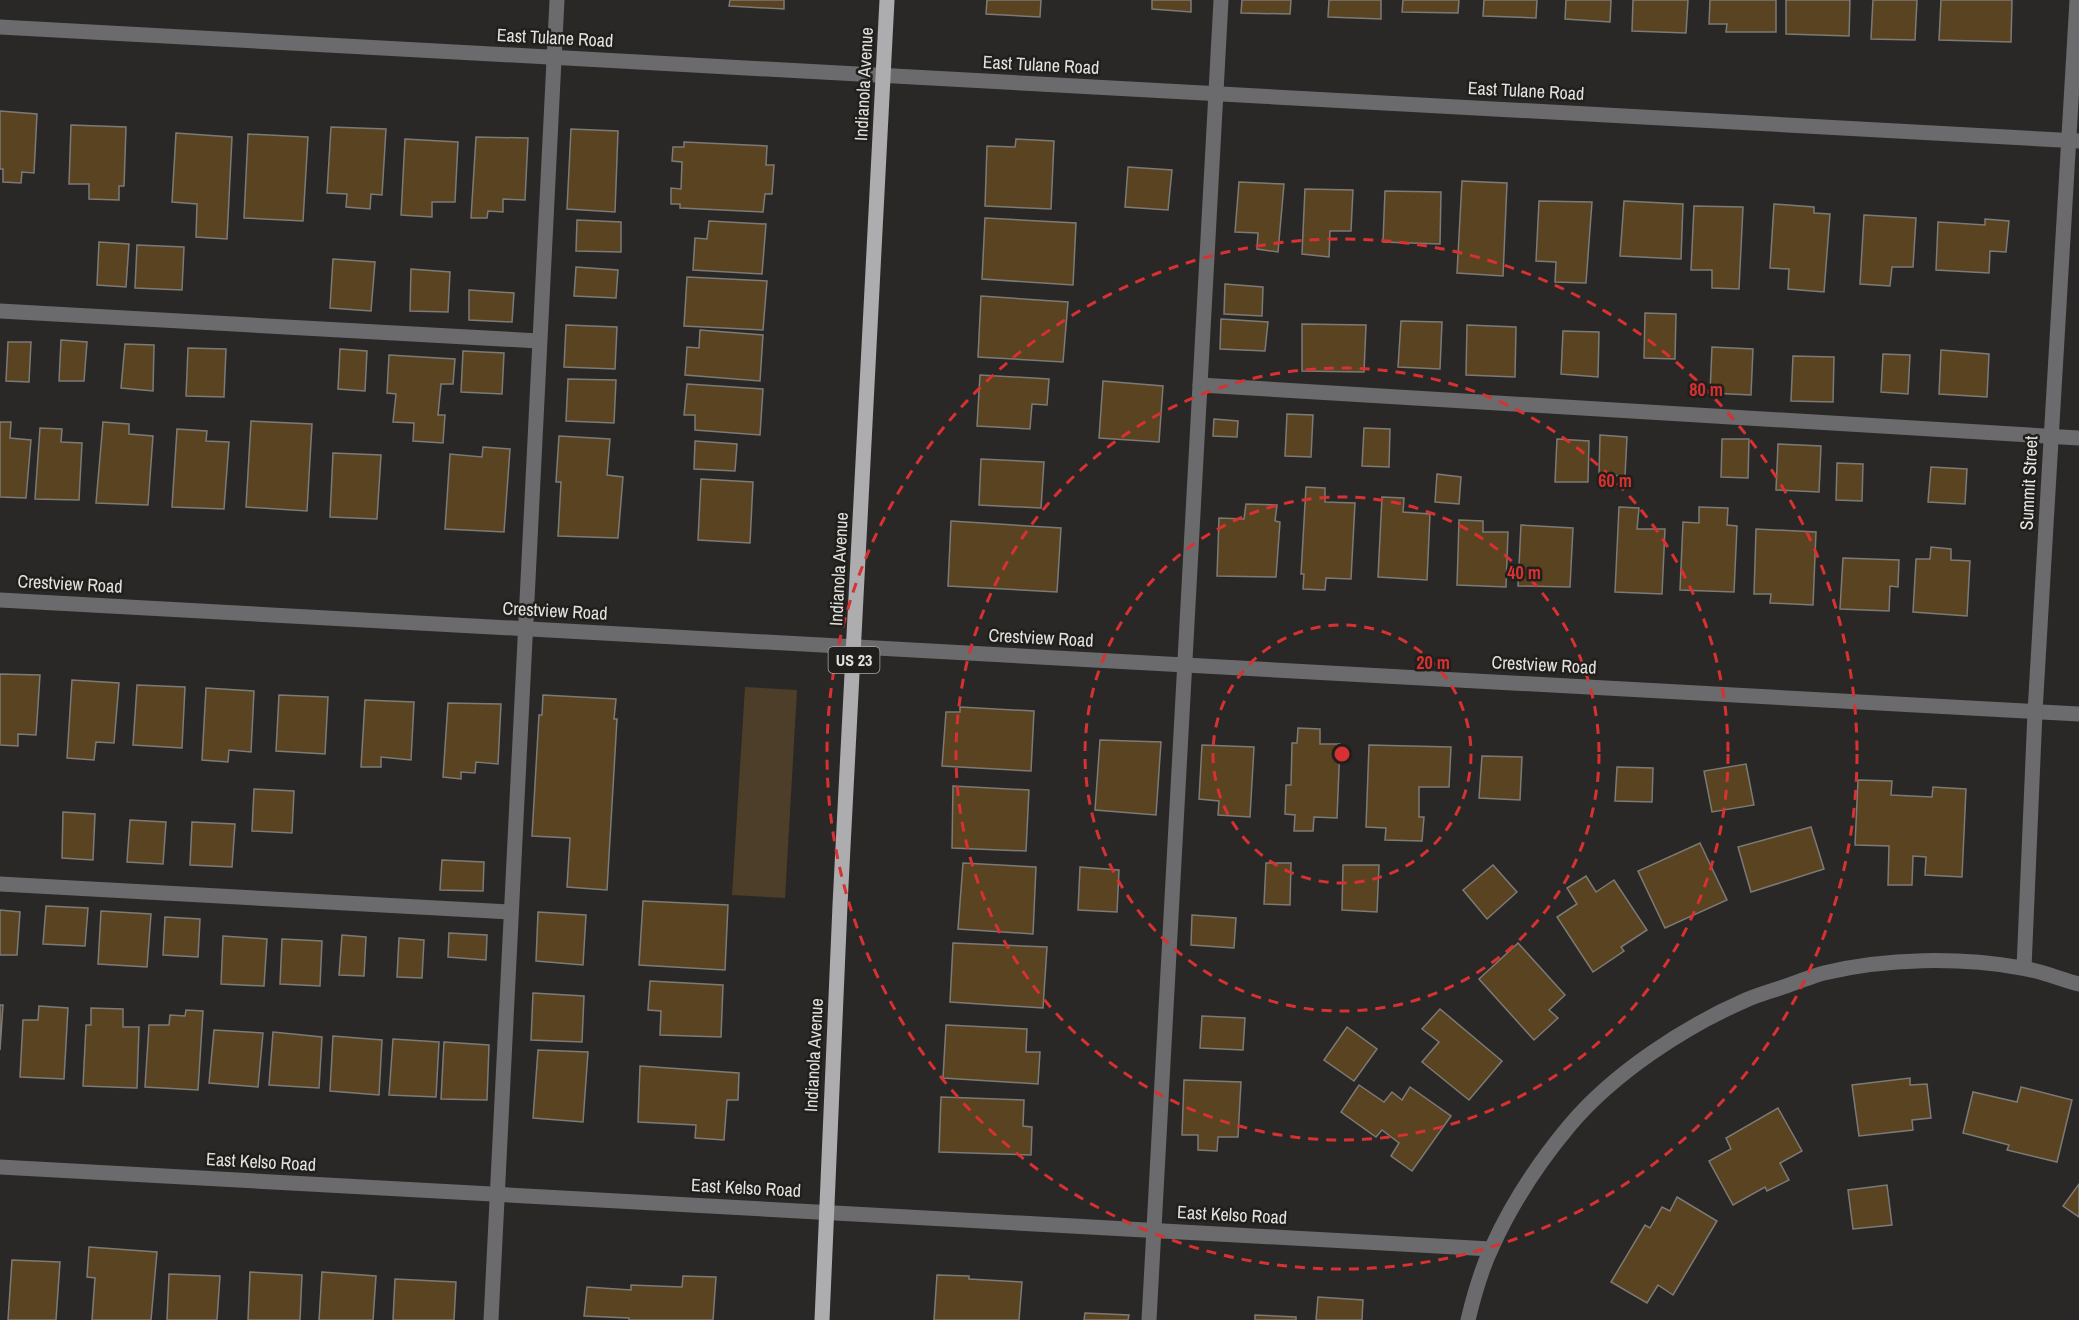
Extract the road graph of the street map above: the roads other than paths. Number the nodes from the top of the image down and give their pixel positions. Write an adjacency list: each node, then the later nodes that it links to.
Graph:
1 (557, 0): 6 (street)
2 (887, 0): 7 (main road, Indianola Avenue / US 23)
3 (1221, 0): 8 (street)
4 (2077, 0): 9 (street, Summit Street)
5 (0, 27): 6 (street, East Tulane Road)
6 (554, 57): 7 (street, East Tulane Road); 11 (street)
7 (883, 75): 8 (street, East Tulane Road); 17 (main road, Indianola Avenue / US 23)
8 (1216, 94): 9 (street, East Tulane Road); 12 (street)
9 (2074, 140): 13 (street, Summit Street)
10 (0, 311): 11 (street)
11 (539, 341): 16 (street)
12 (1200, 385): 13 (street); 18 (street)
13 (2051, 437): 14 (street); 19 (street, Summit Street)
14 (2079, 438)
15 (0, 600): 16 (street, Crestview Road)
16 (526, 629): 17 (street, Crestview Road); 22 (street)
17 (855, 647): 18 (street, Crestview Road); 27 (main road, Indianola Avenue / US 23)
18 (1185, 665): 19 (street, Crestview Road); 28 (street)
19 (2035, 712): 20 (street, Crestview Road); 23 (street, Summit Street)
20 (2079, 714)
21 (0, 884): 22 (street)
22 (511, 912): 26 (street)
23 (2024, 968): 24 (street); 29 (street)
24 (2079, 984)
25 (0, 1167): 26 (street, East Kelso Road)
26 (498, 1195): 27 (street, East Kelso Road); 30 (street)
27 (827, 1212): 28 (street, East Kelso Road); 31 (main road, Indianola Avenue / US 23)
28 (1153, 1230): 29 (street, East Kelso Road); 32 (street)
29 (1491, 1249): 33 (street)
30 (491, 1320)
31 (822, 1320)
32 (1149, 1320)
33 (1467, 1320)

